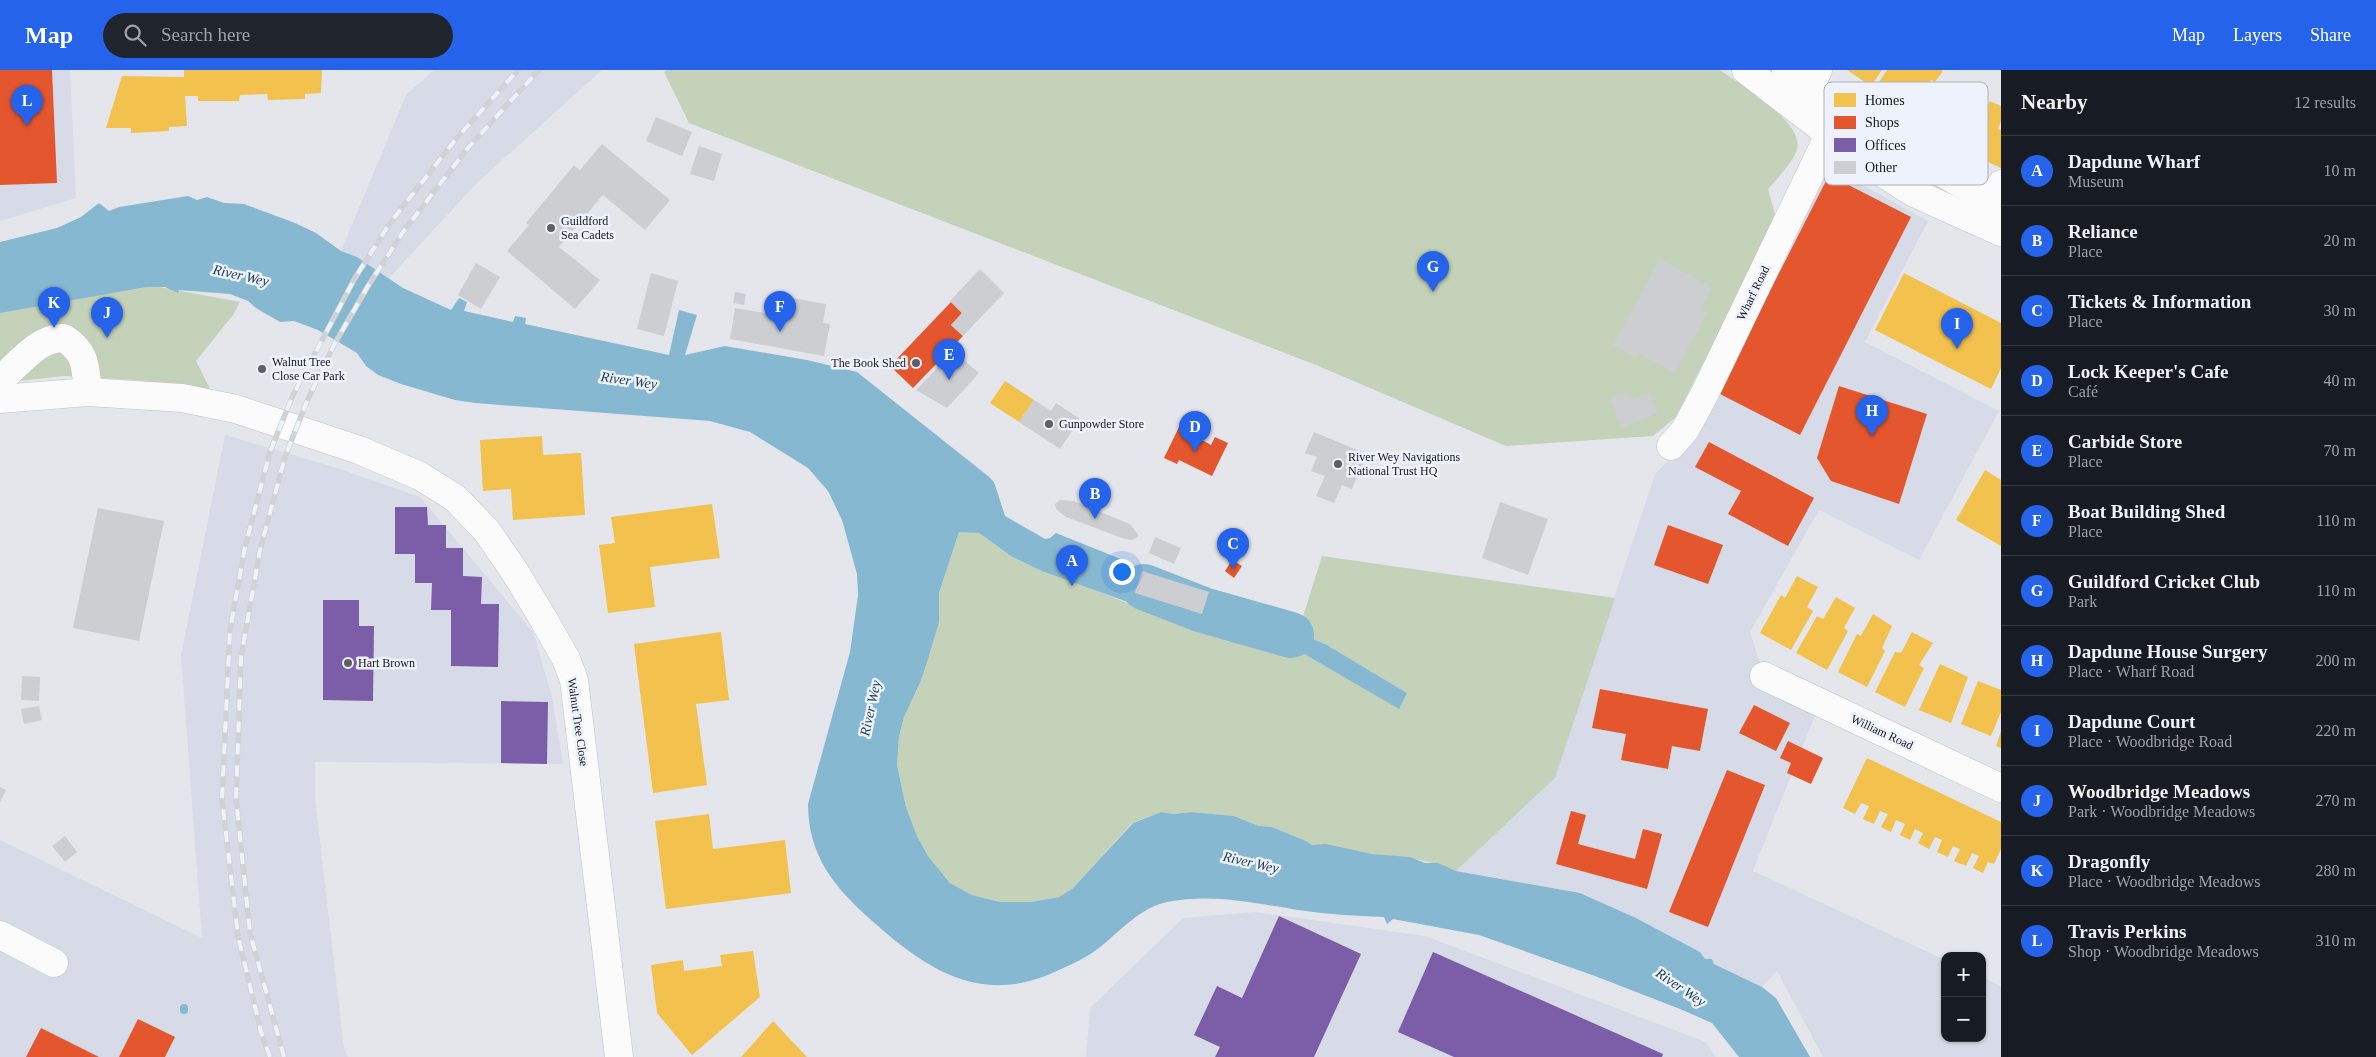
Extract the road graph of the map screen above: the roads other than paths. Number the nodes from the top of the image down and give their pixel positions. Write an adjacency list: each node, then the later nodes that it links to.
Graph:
1 (1746, 70): 5 (street)
2 (1786, 70): 3 (street)
3 (1814, 78): 4 (street)
4 (1824, 87)
5 (1824, 130)
6 (1824, 147): 14 (street, Wharf Road)
7 (1902, 185): 10 (street)
8 (1974, 185): 9 (street)
9 (1998, 197)
10 (2001, 232)
11 (0, 380): 12 (street)
12 (88, 392): 13 (street, Walnut Tree Close); 19 (street, Walnut Tree Close)
13 (0, 398)
14 (1671, 446)
15 (1764, 676): 16 (street, William Road)
16 (2001, 788)
17 (0, 935): 18 (street)
18 (54, 963)
19 (619, 1057)

